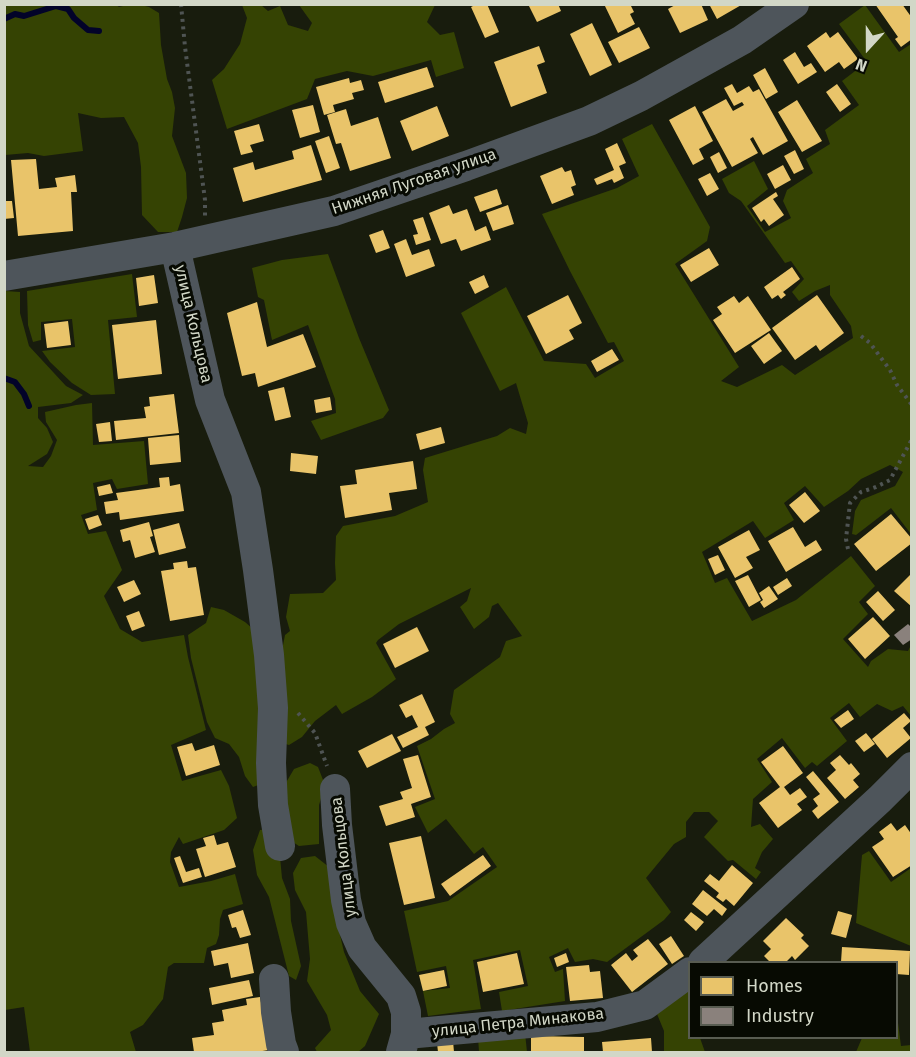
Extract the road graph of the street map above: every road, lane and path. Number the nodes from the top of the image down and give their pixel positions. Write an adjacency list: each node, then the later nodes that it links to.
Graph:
1 (181, 4): 3 (path)
2 (794, 4): 3 (street, Нижняя Луговая улица)
3 (204, 242): 4 (street, Нижняя Луговая улица)
4 (175, 247): 5 (street, Нижняя Луговая улица); 13 (street, улица Кольцова)
5 (4, 276)
6 (861, 336): 7 (path)
7 (912, 405)
8 (912, 439): 9 (path)
9 (848, 549)
10 (297, 712): 12 (path)
11 (912, 767): 14 (street)
12 (336, 789): 17 (street, улица Кольцова)
13 (280, 846)
14 (705, 961)
15 (688, 973): 17 (street, улица Петра Минакова)
16 (274, 979): 18 (street)
17 (404, 1044)
18 (284, 1053)

